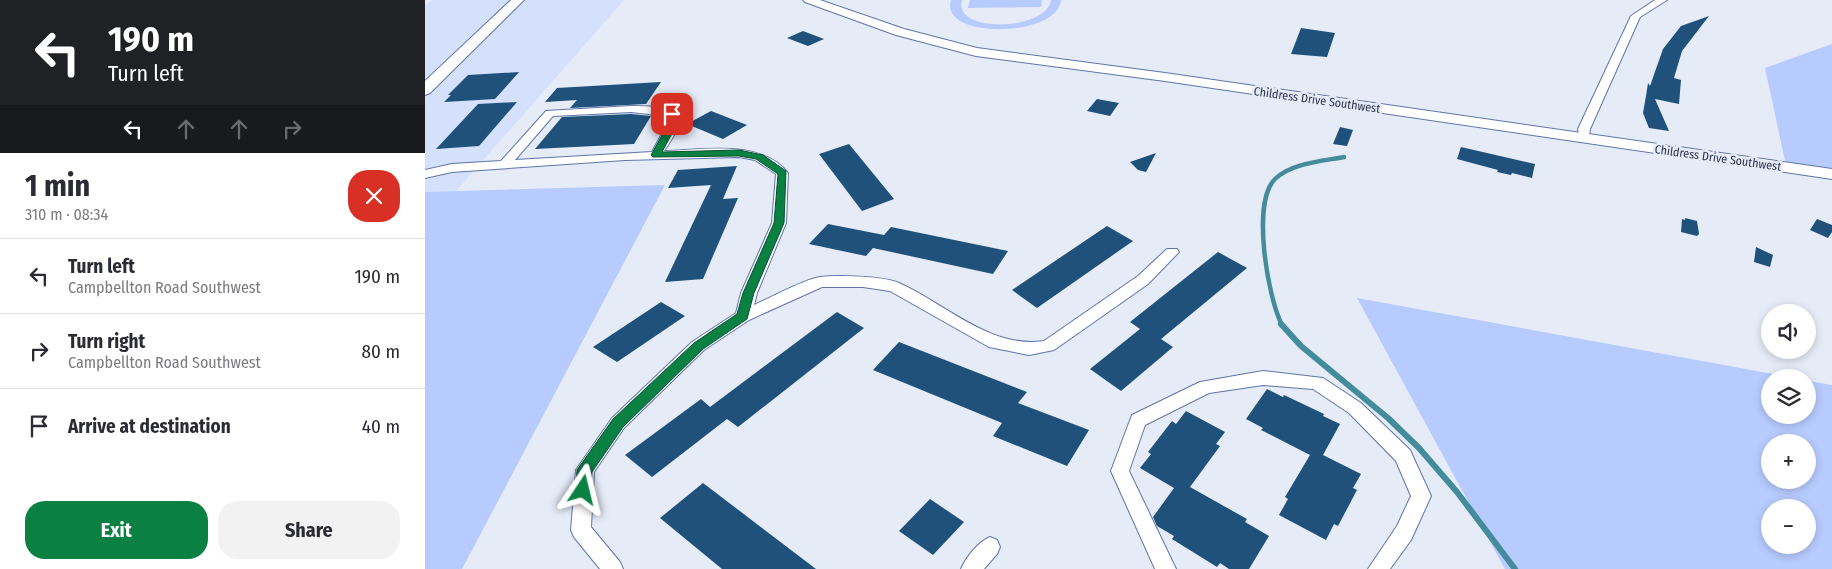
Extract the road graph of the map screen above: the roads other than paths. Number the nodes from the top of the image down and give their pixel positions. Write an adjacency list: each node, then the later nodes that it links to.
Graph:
1 (518, 0): 4 (main road)
2 (809, 0): 5 (street, Childress Drive Southwest)
3 (1662, 0): 5 (street)
4 (425, 90)
5 (1584, 139): 11 (street, Childress Drive Southwest)
6 (656, 155): 7 (street); 7 (street); 13 (street)
7 (505, 164): 9 (street)
8 (425, 166): 9 (street)
9 (452, 168): 10 (street)
10 (425, 174)
11 (1832, 174)
12 (1172, 252): 13 (street)
13 (743, 316): 15 (street)
14 (990, 547): 16 (street)
15 (613, 569)
16 (971, 569)
17 (1166, 569): 18 (street)
18 (1378, 569)

